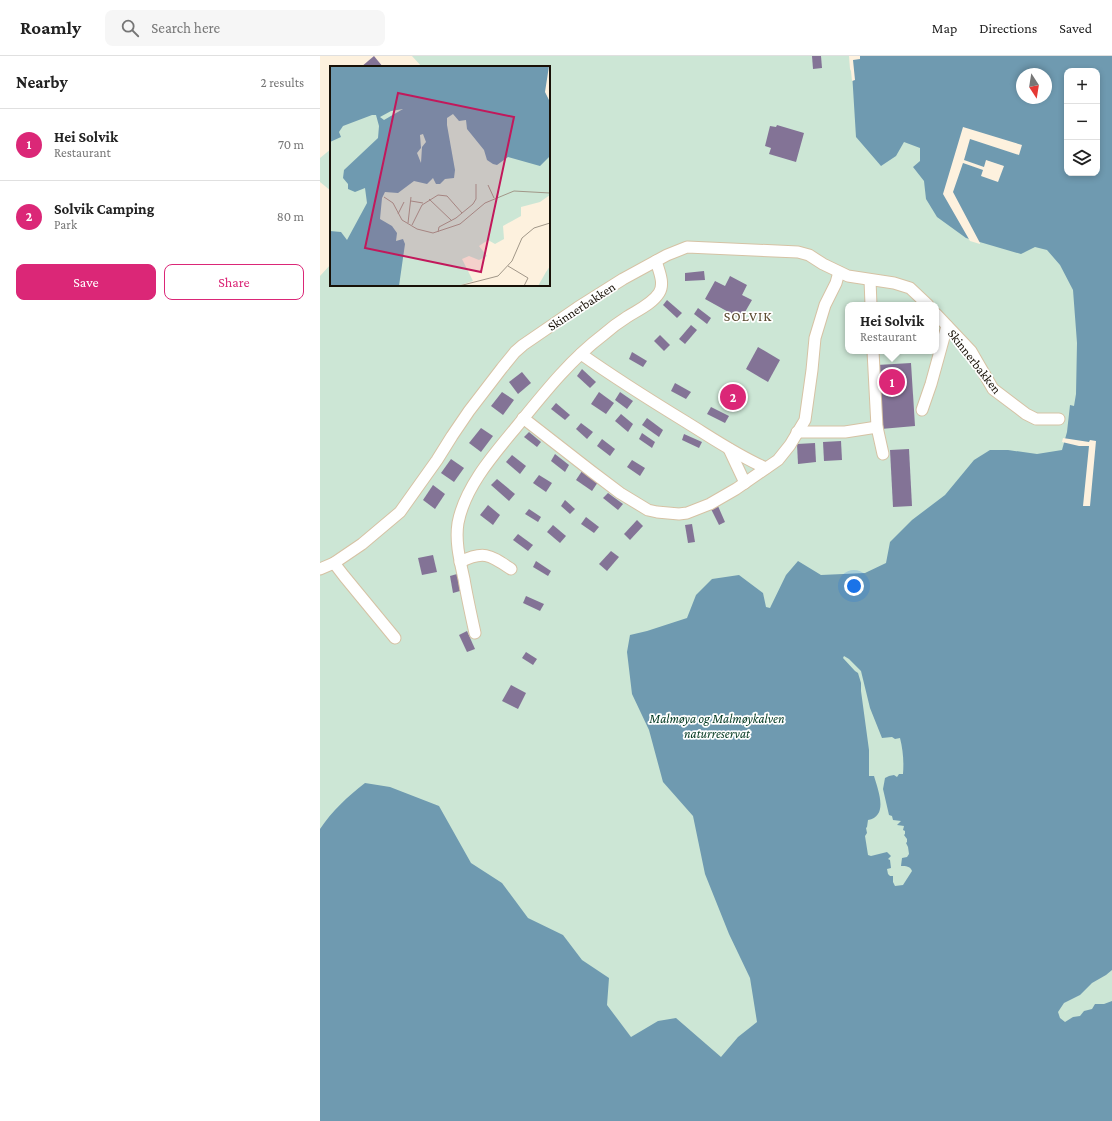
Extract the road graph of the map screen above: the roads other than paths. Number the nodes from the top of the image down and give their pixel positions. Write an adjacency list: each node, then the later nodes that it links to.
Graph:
1 (656, 261): 2 (lane, Skinnerbakken); 8 (lane); 20 (lane, Skinnerbakken)
2 (839, 272): 3 (lane, Skinnerbakken); 14 (lane)
3 (870, 280): 4 (lane); 5 (lane, Skinnerbakken)
4 (871, 302)
5 (925, 302)
6 (939, 317): 7 (lane, Skinnerbakken)
7 (947, 326): 10 (lane); 12 (lane, Skinnerbakken)
8 (581, 354): 11 (lane); 15 (lane)
9 (873, 354): 13 (lane)
10 (922, 410)
11 (523, 418): 18 (lane); 19 (lane)
12 (1059, 419)
13 (877, 427): 14 (lane); 16 (lane)
14 (797, 432): 17 (lane)
15 (730, 449): 17 (lane); 18 (lane)
16 (883, 454)
17 (766, 468): 18 (lane)
18 (745, 483)
19 (460, 562): 22 (lane); 23 (lane)
20 (334, 563): 21 (lane, Skinnerbakken); 24 (lane)
21 (320, 569)
22 (511, 569)
23 (475, 633)
24 (395, 638)

